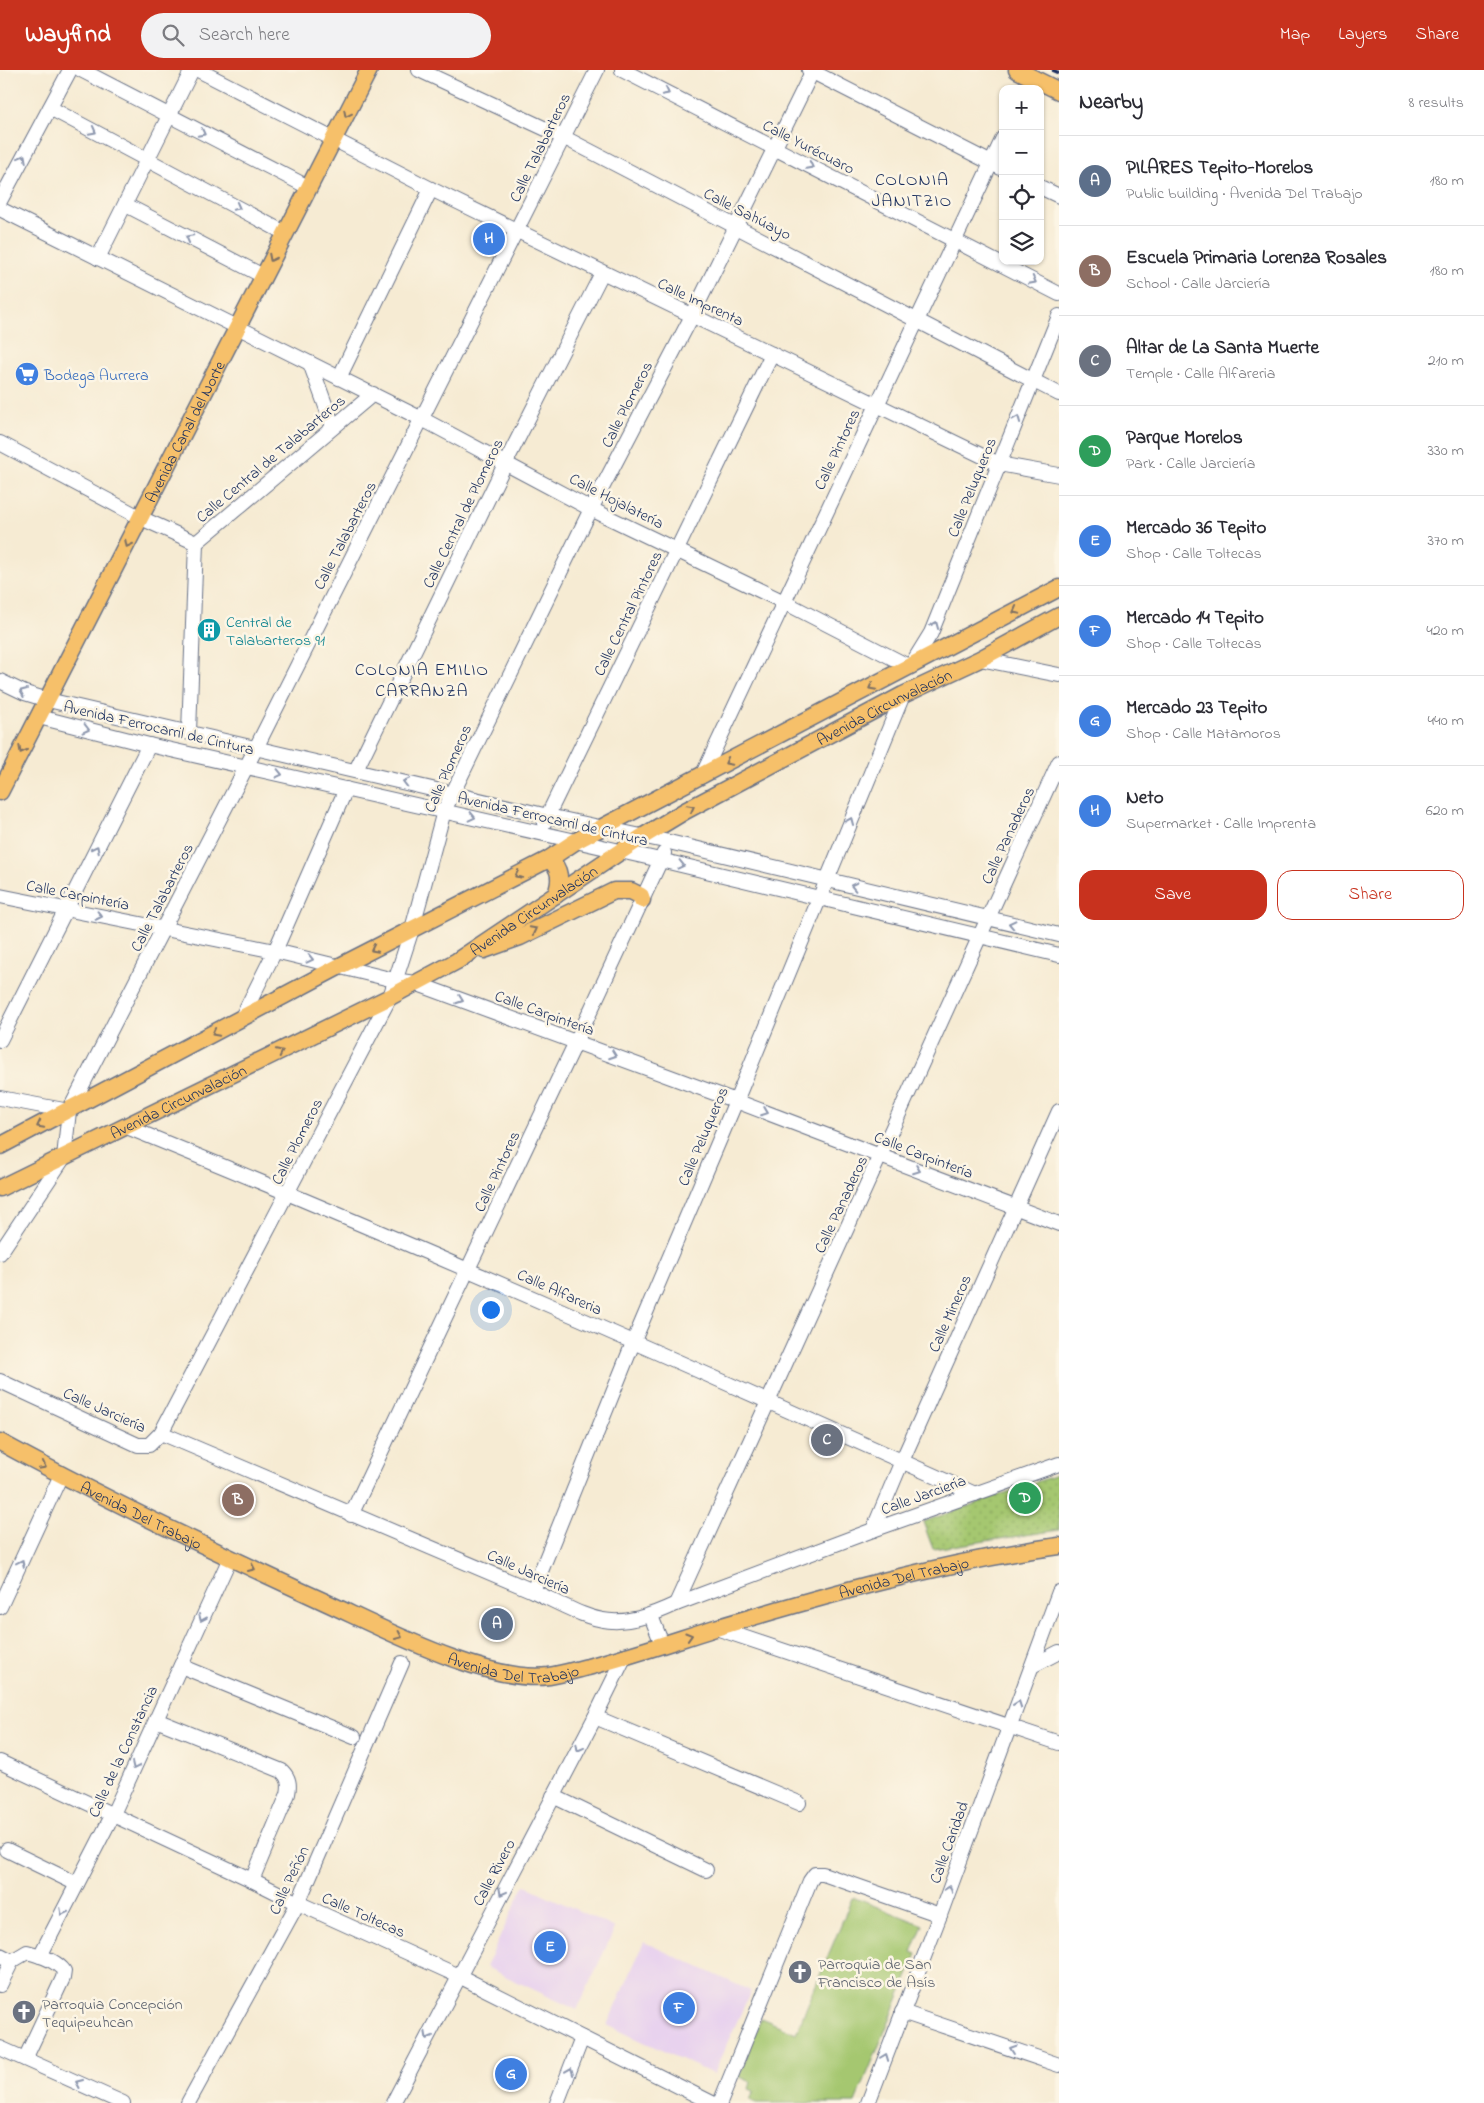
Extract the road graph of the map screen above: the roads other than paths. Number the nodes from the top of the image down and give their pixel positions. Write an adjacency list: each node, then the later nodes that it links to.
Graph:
1 (70, 70): 12 (street)
2 (81, 70): 13 (street)
3 (192, 70): 13 (street)
4 (198, 70): 15 (street, Calle Imprenta)
5 (369, 70): 15 (main road, Avenida Canal del Norte, one-way to 15)
6 (419, 70): 14 (street, Calle Sahúayo)
7 (597, 70): 14 (street, Calle Talabarteros)
8 (622, 70): 16 (street, Calle Yurécuaro, one-way to 16)
9 (811, 70): 16 (street, Calle Plomeros); 18 (street)
10 (1025, 79): 11 (main road)
11 (1059, 91)
12 (50, 108): 17 (street, one-way to 17); 23 (street, one-way to 12)
13 (170, 117): 17 (street); 19 (street, one-way to 19)
14 (563, 137): 26 (street, Calle Sahúayo); 27 (street, Calle Talabarteros)
15 (334, 140): 19 (main road, Avenida Canal del Norte); 20 (street, Calle Imprenta)
16 (774, 148): 26 (street, Calle Plomeros); 29 (street, Calle Yurécuaro, one-way to 29)
17 (148, 161): 24 (street); 28 (street, one-way to 28)
18 (997, 166): 29 (street, Calle Pintores)
19 (308, 187): 28 (main road, Avenida Canal del Norte)
20 (431, 189): 27 (street, Calle Imprenta); 40 (street, Calle Central de Talabarteros)
21 (1044, 189): 22 (street)
22 (1059, 196)
23 (0, 201)
24 (126, 204): 30 (street); 32 (street, one-way to 24)
25 (0, 209): 30 (street, Calle Hojalatería)
26 (735, 226): 34 (street, Calle Plomeros); 36 (street, Calle Sahúayo)
27 (517, 231): 31 (street, Calle Imprenta); 45 (street, Calle Talabarteros)
28 (285, 233): 32 (main road, Avenida Canal del Norte, one-way to 32)
29 (954, 240): 33 (street, Calle Yurécuaro, one-way to 33); 36 (street, Calle Pintores)
30 (98, 258): 37 (street, Calle Hojalatería)
31 (602, 273): 34 (street, Calle Imprenta); 48 (street, Calle Central de Plomeros)
32 (263, 276): 37 (main road, Avenida Canal del Norte)
33 (1059, 294)
34 (692, 316): 38 (street, Calle Imprenta); 51 (street, Calle Plomeros)
35 (1059, 316): 41 (street, Calle Peluqueros)
36 (918, 320): 41 (street, Calle Sahúayo); 44 (street, Calle Pintores)
37 (237, 326): 39 (street, Calle Hojalatería); 52 (main road, Avenida Canal del Norte)
38 (772, 354): 44 (street, Calle Imprenta); 54 (street, Calle Central Pintores)
39 (310, 363): 40 (street, Calle Hojalatería); 46 (street)
40 (339, 378): 42 (street, Calle Hojalatería)
41 (1033, 380): 43 (street, Calle Sahúayo); 49 (street, Calle Peluqueros, one-way to 41)
42 (373, 394): 45 (street, Calle Hojalatería); 46 (street, Calle Central de Talabarteros)
43 (1059, 394)
44 (876, 405): 49 (street, Calle Imprenta); 56 (street, Calle Pintores)
45 (422, 419): 48 (street, Calle Hojalatería); 67 (street, Calle Talabarteros)
46 (333, 426): 53 (street, Calle Central de Talabarteros)
47 (0, 443): 52 (street)
48 (506, 462): 51 (street, Calle Hojalatería); 70 (street, Calle Central de Plomeros)
49 (999, 464): 50 (street, Calle Imprenta); 59 (street, Calle Peluqueros, one-way to 49)
50 (1059, 475)
51 (592, 509): 54 (street, Calle Hojalatería); 74 (street, Calle Plomeros)
52 (141, 518): 53 (street); 63 (main road, Avenida Canal del Norte, one-way to 63)
53 (196, 543): 65 (street, Calle Central de Talabarteros)
54 (677, 549): 56 (street, Calle Hojalatería); 76 (street, Calle Central Pintores)
55 (1059, 588): 59 (main road, Avenida Circunvalación, one-way to 59)
56 (784, 602): 59 (street, Calle Hojalatería); 71 (street, Calle Pintores)
57 (1059, 616): 58 (main road, Avenida Circunvalación)
58 (980, 659): 60 (street); 62 (main road, Avenida Circunvalación)
59 (910, 667): 71 (main road, Avenida Circunvalación, one-way to 71)
60 (1059, 675)
61 (0, 681): 63 (street, Avenida Ferrocarril de Cintura, one-way to 61)
62 (902, 695): 79 (main road, Avenida Circunvalación, one-way to 62); 85 (street, Calle Peluqueros, one-way to 62)
63 (48, 700): 64 (main road, Avenida Canal del Norte); 65 (street, Avenida Ferrocarril de Cintura)
64 (39, 717): 66 (street, Avenida Ferrocarril de Cintura, one-way to 66); 73 (main road, Avenida Canal del Norte, one-way to 73)
65 (189, 732): 67 (street, Avenida Ferrocarril de Cintura)
66 (149, 745): 69 (street, Avenida Ferrocarril de Cintura); 91 (street, one-way to 66)
67 (256, 748): 69 (street, Calle Talabarteros); 70 (street, Avenida Ferrocarril de Cintura)
68 (1059, 762): 93 (street, Calle Panaderos)
69 (246, 766): 72 (street, Avenida Ferrocarril de Cintura, one-way to 72); 94 (street, Calle Talabarteros)
70 (356, 770): 74 (street, Avenida Ferrocarril de Cintura, one-way to 70)
71 (702, 776): 77 (main road, Avenida Circunvalación)
72 (346, 789): 75 (street, Avenida Ferrocarril de Cintura); 98 (street)
73 (0, 792)
74 (452, 793): 75 (street, Calle Plomeros); 76 (street, Avenida Ferrocarril de Cintura)
75 (444, 811): 78 (street, Avenida Ferrocarril de Cintura, one-way to 78); 95 (street, Calle Plomeros)
76 (548, 816): 77 (street, Avenida Ferrocarril de Cintura); 78 (street, Calle Central Pintores)
77 (603, 828): 79 (street, Avenida Ferrocarril de Cintura); 80 (main road, Avenida Circunvalación)
78 (539, 833): 80 (street, Avenida Ferrocarril de Cintura)
79 (642, 837): 81 (street, Avenida Ferrocarril de Cintura); 82 (main road, Avenida Circunvalación)
80 (576, 842): 82 (street, Avenida Ferrocarril de Cintura); 83 (main road, Avenida Circunvalación)
81 (669, 842): 84 (street, Calle Pintores); 85 (street, Avenida Ferrocarril de Cintura)
82 (620, 851): 84 (street, Avenida Ferrocarril de Cintura); 86 (main road, Avenida Circunvalación)
83 (549, 859): 86 (main road); 95 (main road, Avenida Circunvalación, one-way to 95)
84 (660, 860): 88 (street, Avenida Ferrocarril de Cintura, one-way to 88); 90 (street, Calle Pintores)
85 (825, 880): 88 (street, Calle Peluqueros); 89 (street, Avenida Ferrocarril de Cintura, one-way to 85)
86 (556, 895): 100 (main road, Avenida Circunvalación)
87 (0, 896): 91 (street, Calle Carpintería)
88 (818, 898): 92 (street, Avenida Ferrocarril de Cintura); 109 (street, Calle Peluqueros)
89 (901, 898): 92 (street); 93 (street, Avenida Ferrocarril de Cintura)
90 (642, 900): 100 (main road, one-way to 90); 107 (street, Calle Pintores)
91 (65, 908): 94 (street, Calle Carpintería, one-way to 94); 106 (street)
92 (896, 916): 97 (street, Avenida Ferrocarril de Cintura)
93 (988, 918): 96 (street, Avenida Ferrocarril de Cintura, one-way to 93); 97 (street, Calle Panaderos)
94 (164, 929): 98 (street, Calle Carpintería); 110 (street, Calle Talabarteros)
95 (412, 929): 101 (main road, Avenida Circunvalación, one-way to 101); 102 (street, Calle Plomeros)
96 (1059, 936)
97 (980, 937): 99 (street, Avenida Ferrocarril de Cintura); 115 (street, Calle Panaderos)
98 (275, 951): 101 (street, Calle Carpintería, one-way to 101); 105 (street)
99 (1059, 955)
100 (456, 961): 103 (main road, Avenida Circunvalación)
101 (340, 966): 102 (street, Calle Carpintería); 105 (main road, Avenida Circunvalación)
102 (394, 980): 103 (street, Calle Carpintería); 104 (street, Calle Plomeros)
103 (415, 983): 104 (main road, Avenida Circunvalación); 107 (street, Calle Carpintería, one-way to 107)
104 (390, 997): 112 (main road, Avenida Circunvalación, one-way to 104); 117 (street, Calle Plomeros)
105 (242, 1019): 110 (main road, Avenida Circunvalación, one-way to 110)
106 (0, 1040)
107 (576, 1042): 109 (street, Calle Carpintería, one-way to 109); 121 (street, Calle Pintores)
108 (0, 1098): 110 (street)
109 (736, 1101): 115 (street, Calle Carpintería, one-way to 115); 122 (street, Calle Peluqueros)
110 (69, 1111): 113 (main road, Avenida Circunvalación, one-way to 113); 114 (street, Calle Talabarteros)
111 (1059, 1111): 118 (street, Calle Mineros)
112 (127, 1127): 114 (main road, Avenida Circunvalación); 117 (street, Calle Alfareria)
113 (0, 1146)
114 (64, 1157): 116 (main road, Avenida Circunvalación); 120 (street, Calle Talabarteros)
115 (881, 1157): 118 (street, Calle Carpintería, one-way to 118); 124 (street, Calle Panaderos)
116 (0, 1188)
117 (289, 1193): 121 (street, Calle Alfareria); 125 (street, Calle Plomeros)
118 (1016, 1208): 119 (street, Calle Carpintería); 127 (street, Calle Mineros)
119 (1059, 1224)
120 (0, 1253)
121 (469, 1270): 122 (street, Calle Alfareria); 131 (street, Calle Pintores)
122 (633, 1343): 124 (street, Calle Alfareria); 135 (street, Calle Peluqueros)
123 (0, 1381): 125 (street, Calle Jarciería)
124 (769, 1401): 127 (street, Calle Alfareria); 137 (street, Calle Panaderos)
125 (161, 1433): 131 (street, Calle Jarciería)
126 (0, 1442): 129 (main road, Avenida Del Trabajo, one-way to 129)
127 (902, 1461): 130 (street, Calle Alfareria); 132 (street, Calle Mineros)
128 (1059, 1464): 130 (street, Calle Jarciería)
129 (61, 1476): 134 (main road, Avenida Del Trabajo); 138 (street, one-way to 129)
130 (975, 1494): 132 (street, Calle Jarciería)
131 (352, 1514): 135 (street, Calle Jarciería)
132 (873, 1530): 137 (street, Calle Jarciería)
133 (1059, 1546): 140 (main road, Avenida Del Trabajo)
134 (230, 1558): 143 (main road, Avenida Del Trabajo, one-way to 143); 145 (street, Calle de la Constancia, one-way to 145)
135 (533, 1591): 139 (street, Calle Jarciería)
136 (1059, 1592): 146 (street, Calle Caridad)
137 (676, 1604): 139 (street, Calle Jarciería)
138 (0, 1607)
139 (652, 1616): 141 (street)
140 (716, 1628): 141 (main road, Avenida Del Trabajo, one-way to 140); 149 (street)
141 (662, 1644): 143 (main road, Avenida Del Trabajo)
142 (1059, 1652): 146 (street)
143 (624, 1658): 147 (street, Calle Rivero)
144 (402, 1663): 160 (street, Calle Peñón)
145 (181, 1666): 148 (street, Calle de la Constancia); 150 (street)
146 (1032, 1666): 149 (street, Calle Caridad, one-way to 146)
147 (596, 1716): 153 (street, Calle Rivero, one-way to 153); 154 (street)
148 (156, 1720): 155 (street, Calle de la Constancia, one-way to 155); 158 (street)
149 (1010, 1726): 151 (street); 161 (street, Calle Caridad, one-way to 149)
150 (354, 1737)
151 (1059, 1743)
152 (0, 1762): 155 (street, Calle Toltecas)
153 (553, 1796): 157 (street); 164 (street, Calle Rivero, one-way to 164)
154 (799, 1803)
155 (113, 1814): 158 (street, Calle Toltecas); 159 (street, Calle de la Constancia)
156 (6, 1850): 159 (street)
157 (706, 1870)
158 (252, 1880): 160 (street, Calle Toltecas)
159 (77, 1884): 162 (street, Calle de la Constancia, one-way to 162)
160 (298, 1903): 164 (street, Calle Toltecas); 172 (street, Calle Peñón)
161 (940, 1915): 166 (street, Calle Caridad); 176 (street)
162 (40, 1956): 163 (street); 169 (street)
163 (6, 1958): 165 (street)
164 (459, 1976): 167 (street, Calle Toltecas); 173 (street, Calle Rivero, one-way to 173)
165 (0, 1986)
166 (902, 2012): 170 (street, one-way to 166); 177 (street, Calle Caridad, one-way to 166)
167 (582, 2038): 174 (street, one-way to 167); 175 (street, Calle Toltecas)
168 (0, 2048): 169 (street)
169 (25, 2059): 171 (street, one-way to 169)
170 (1059, 2065)
171 (123, 2103)
172 (188, 2103)
173 (393, 2103)
174 (557, 2103)
175 (712, 2103)
176 (720, 2103)
177 (868, 2103)

